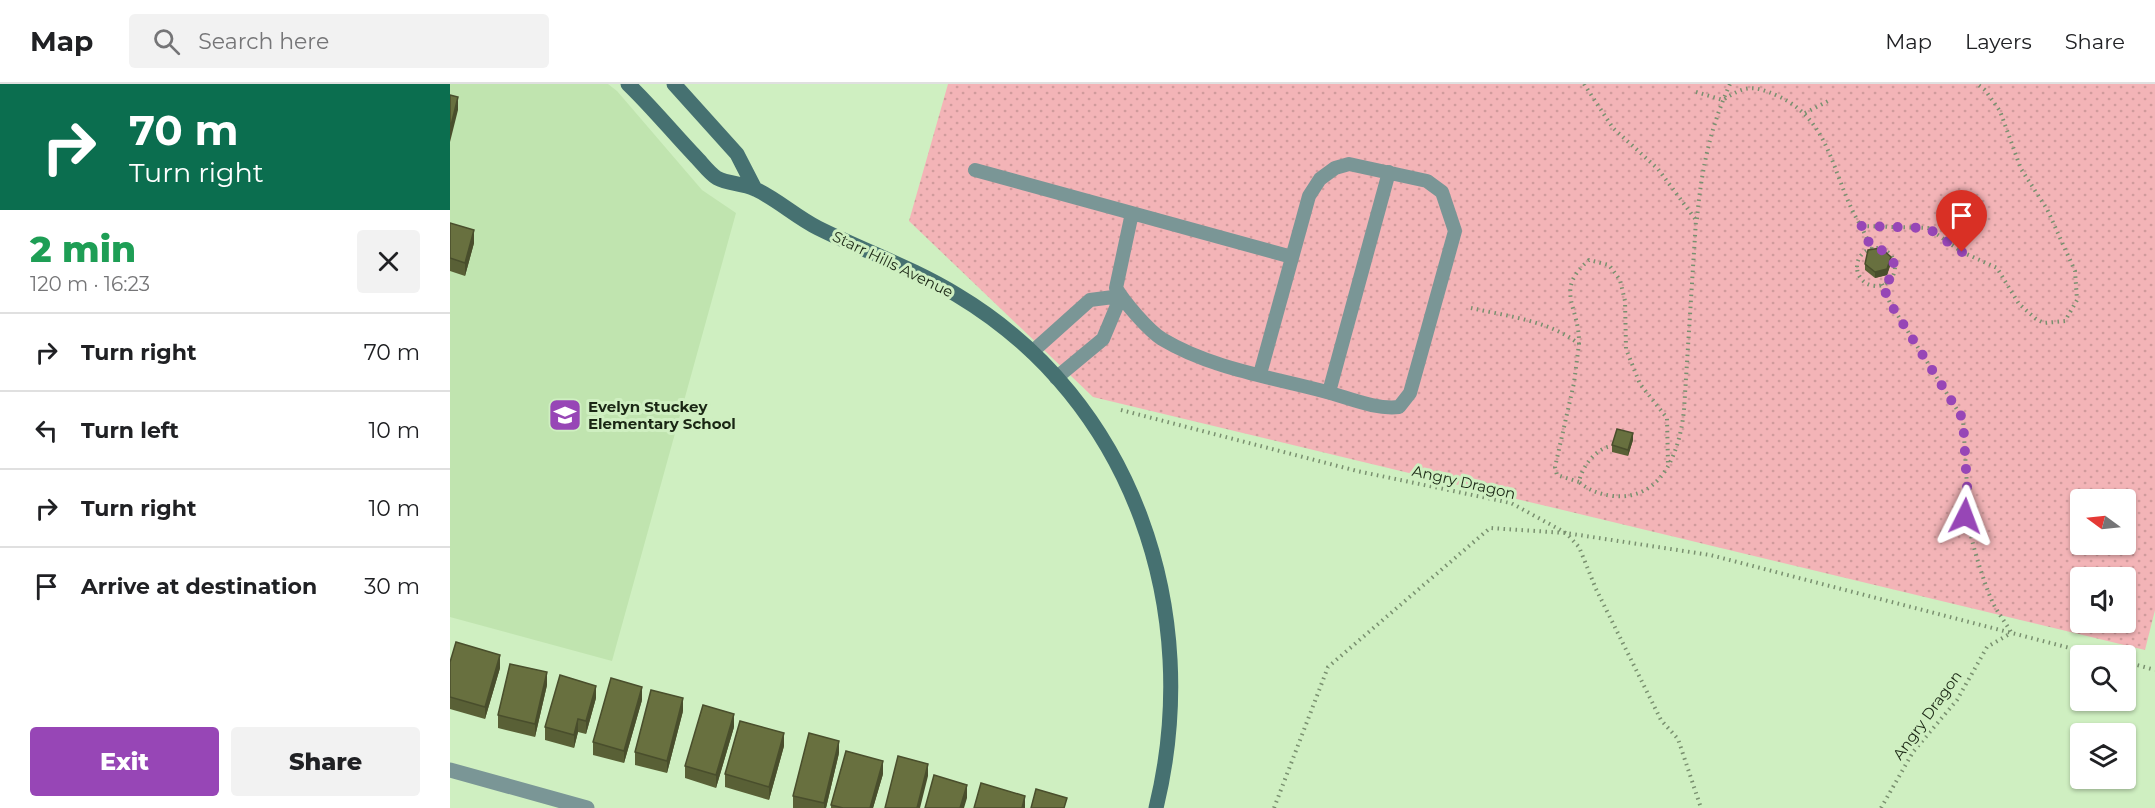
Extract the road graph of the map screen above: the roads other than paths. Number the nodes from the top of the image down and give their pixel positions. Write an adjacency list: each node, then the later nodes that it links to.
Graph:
1 (628, 84): 5 (street, Starr Hills Avenue)
2 (674, 84): 5 (street)
3 (975, 170): 6 (lane)
4 (1389, 172): 7 (lane); 12 (lane); 12 (lane)
5 (755, 189): 9 (street, Starr Hills Avenue)
6 (1132, 213): 7 (lane); 8 (lane)
7 (1292, 257): 10 (lane)
8 (1121, 296): 9 (lane); 10 (lane); 11 (lane)
9 (1032, 352): 11 (street, Starr Hills Avenue)
10 (1260, 374): 12 (lane)
11 (1056, 378): 16 (street, Starr Hills Avenue)
12 (1329, 392)
13 (450, 770): 14 (street)
14 (536, 802): 15 (street)
15 (587, 808)
16 (1156, 808)

